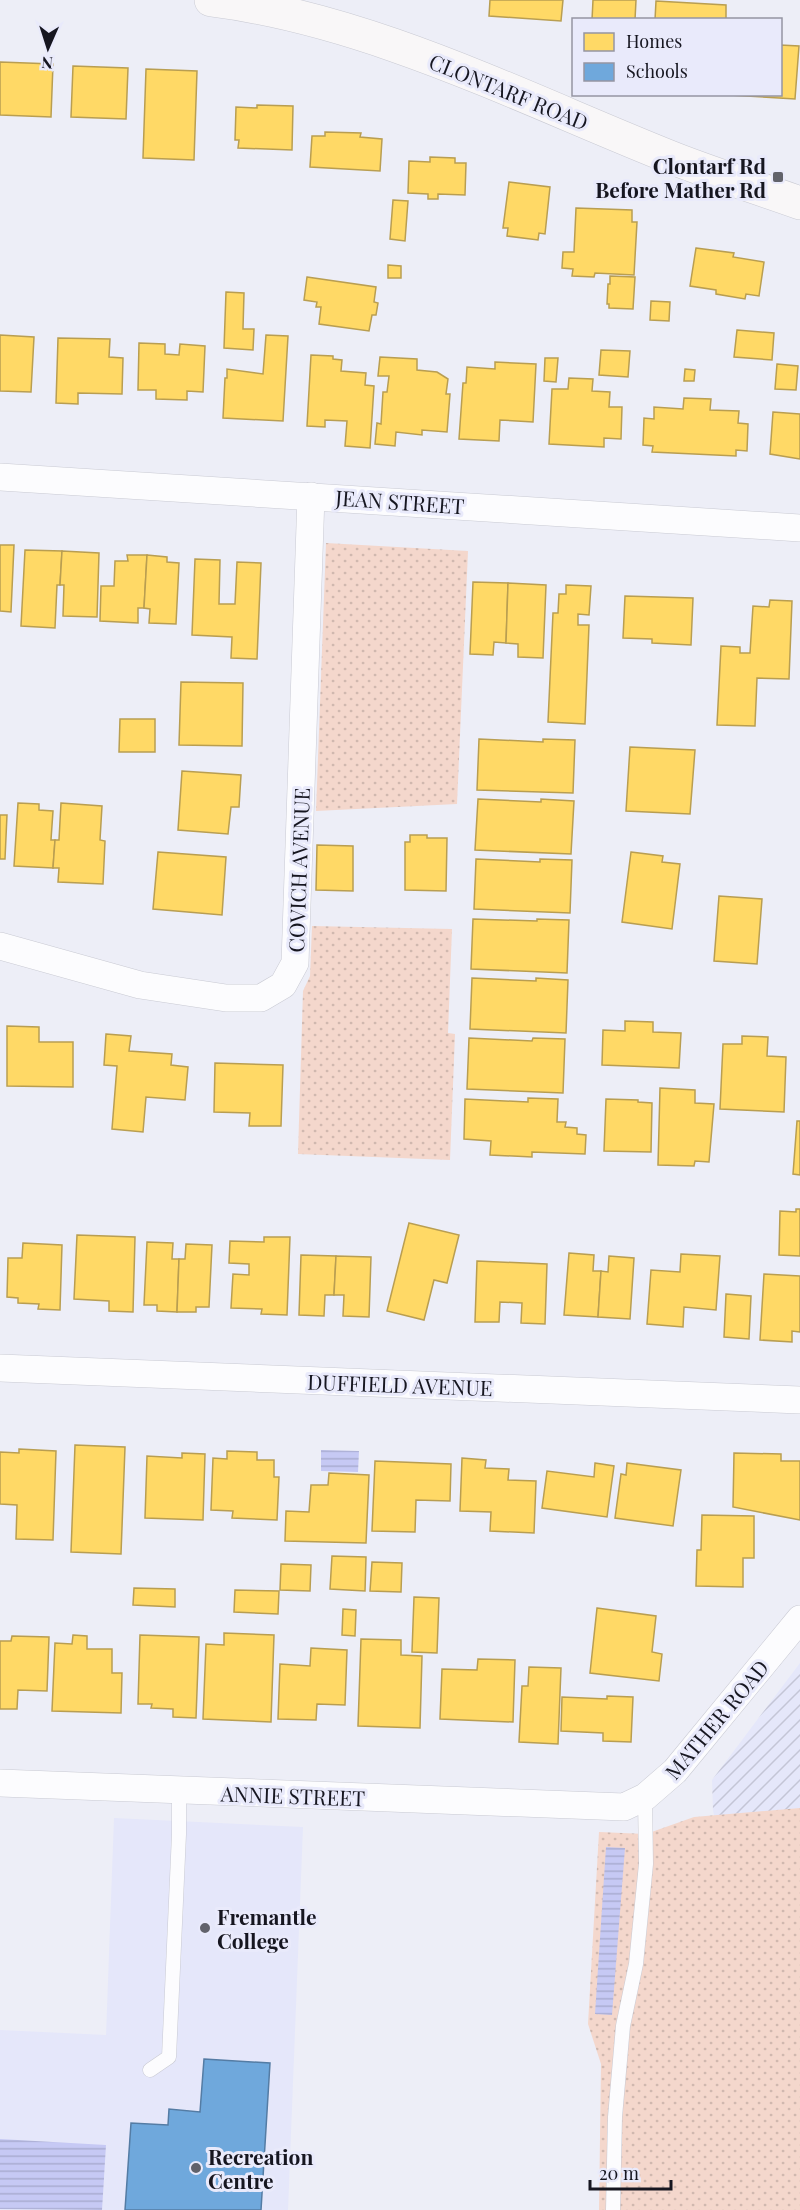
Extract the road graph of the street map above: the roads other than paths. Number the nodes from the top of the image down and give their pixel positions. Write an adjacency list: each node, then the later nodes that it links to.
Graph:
1 (211, 0): 2 (street, CLONTARF ROAD)
2 (800, 203)
3 (0, 477): 4 (street, JEAN STREET)
4 (311, 496): 5 (street, JEAN STREET); 6 (street, COVICH AVENUE)
5 (800, 528)
6 (0, 946)
7 (0, 1368): 8 (street, DUFFIELD AVENUE)
8 (800, 1400)
9 (800, 1619): 12 (street, MATHER ROAD)
10 (0, 1783): 11 (street, ANNIE STREET)
11 (179, 1791): 13 (street, ANNIE STREET); 14 (lane)
12 (645, 1797): 13 (street, MATHER ROAD); 15 (lane)
13 (585, 1806)
14 (150, 2070)
15 (613, 2210)

